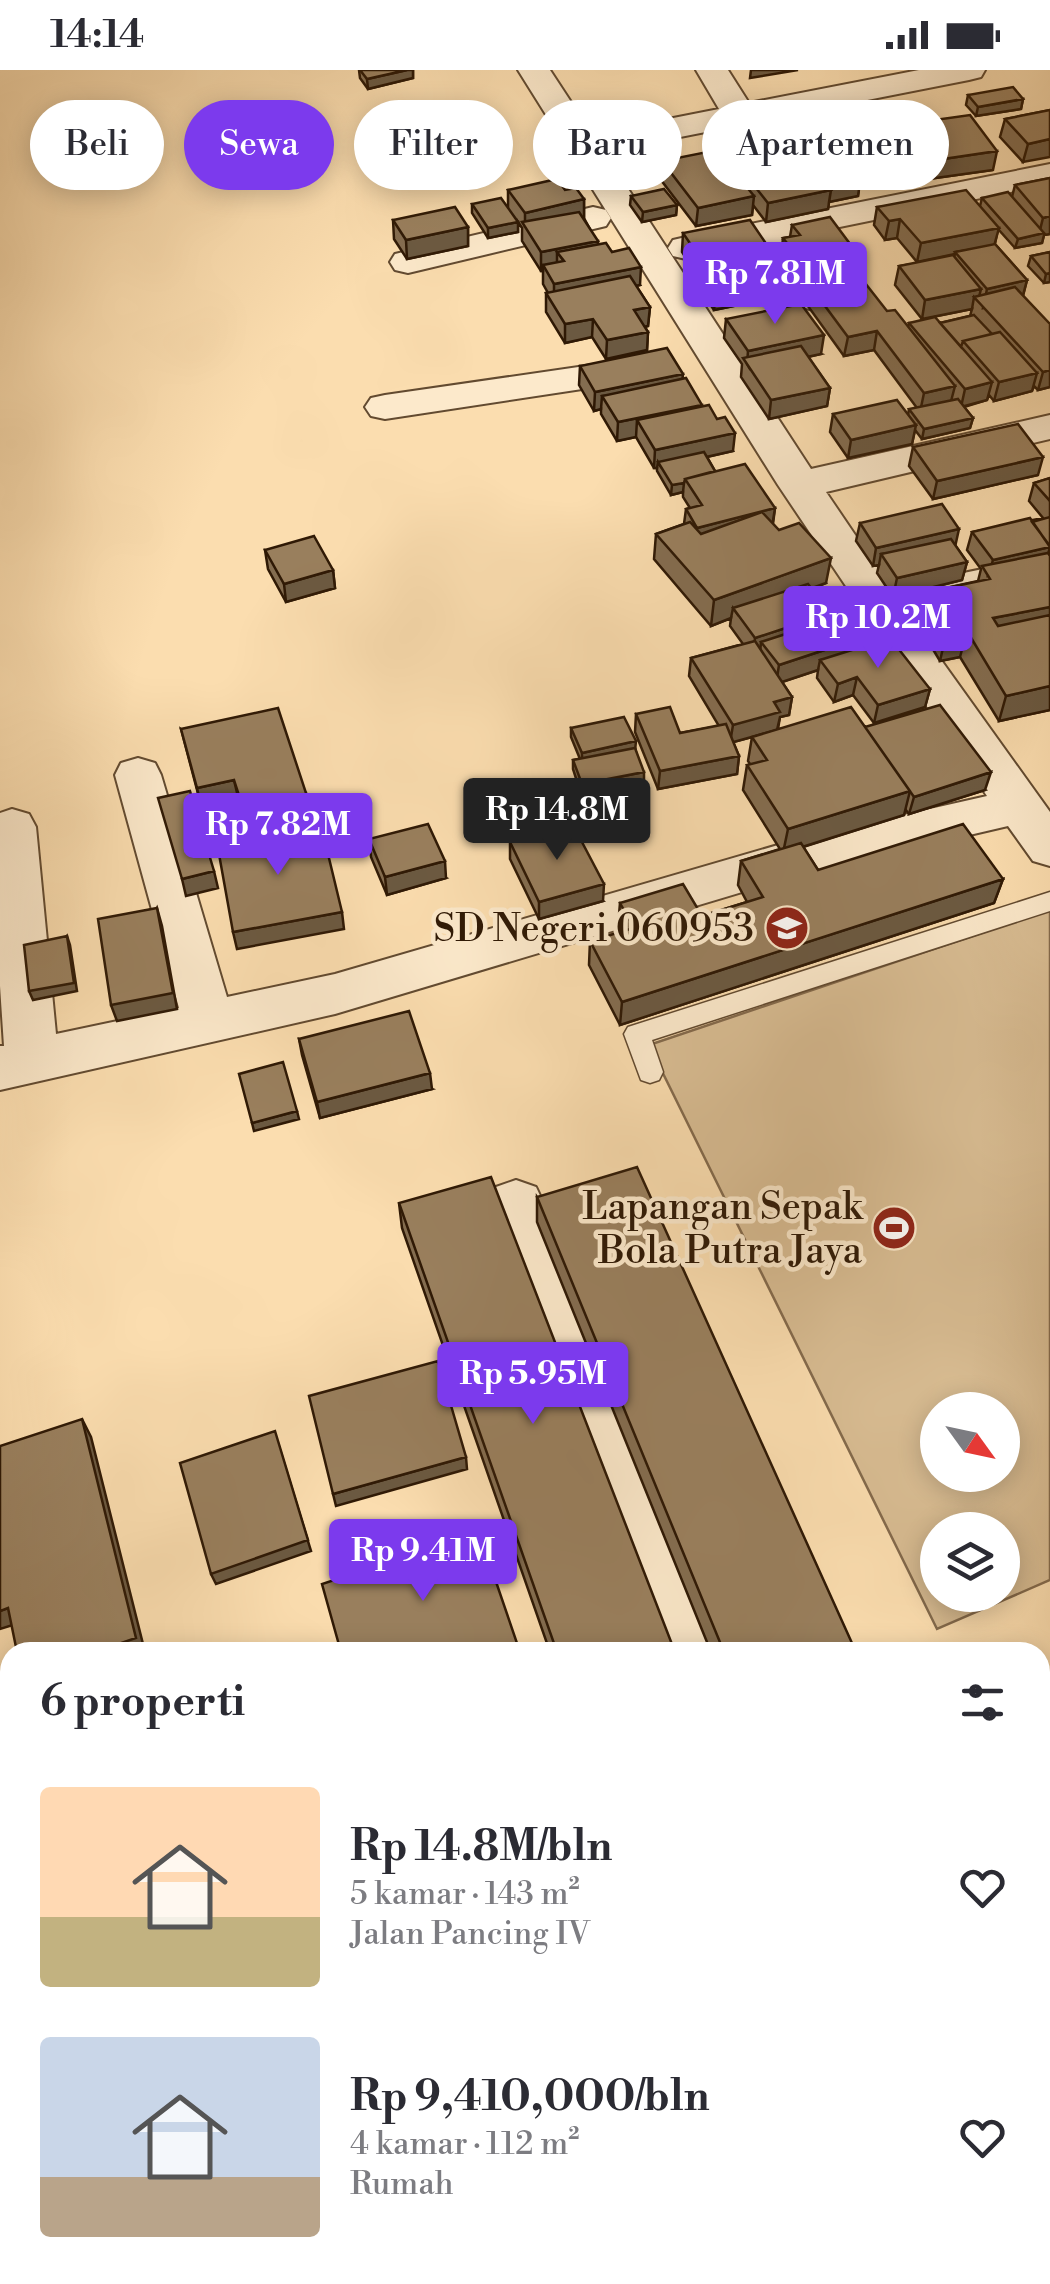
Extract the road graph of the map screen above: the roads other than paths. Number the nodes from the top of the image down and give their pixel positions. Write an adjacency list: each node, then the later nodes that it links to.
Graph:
1 (534, 70): 4 (street)
2 (712, 70): 5 (street)
3 (969, 70): 6 (street)
4 (553, 100)
5 (731, 100)
6 (823, 100)
7 (1050, 174): 10 (street)
8 (612, 190): 9 (street)
9 (625, 210): 11 (street); 12 (street)
10 (758, 233): 11 (street); 13 (street)
11 (654, 254): 14 (street)
12 (408, 262)
13 (810, 298)
14 (722, 358): 15 (street); 17 (street)
15 (384, 408)
16 (1050, 426): 17 (street)
17 (799, 485): 19 (street)
18 (1050, 569): 19 (street)
19 (882, 605): 21 (street)
20 (138, 775): 25 (street)
21 (1019, 806): 23 (street); 25 (street)
22 (12, 826): 26 (street)
23 (1050, 848)
24 (1050, 901): 27 (lane)
25 (208, 1022): 26 (street)
26 (16, 1065)
27 (650, 1072)
28 (516, 1204): 29 (street)
29 (689, 1642)

